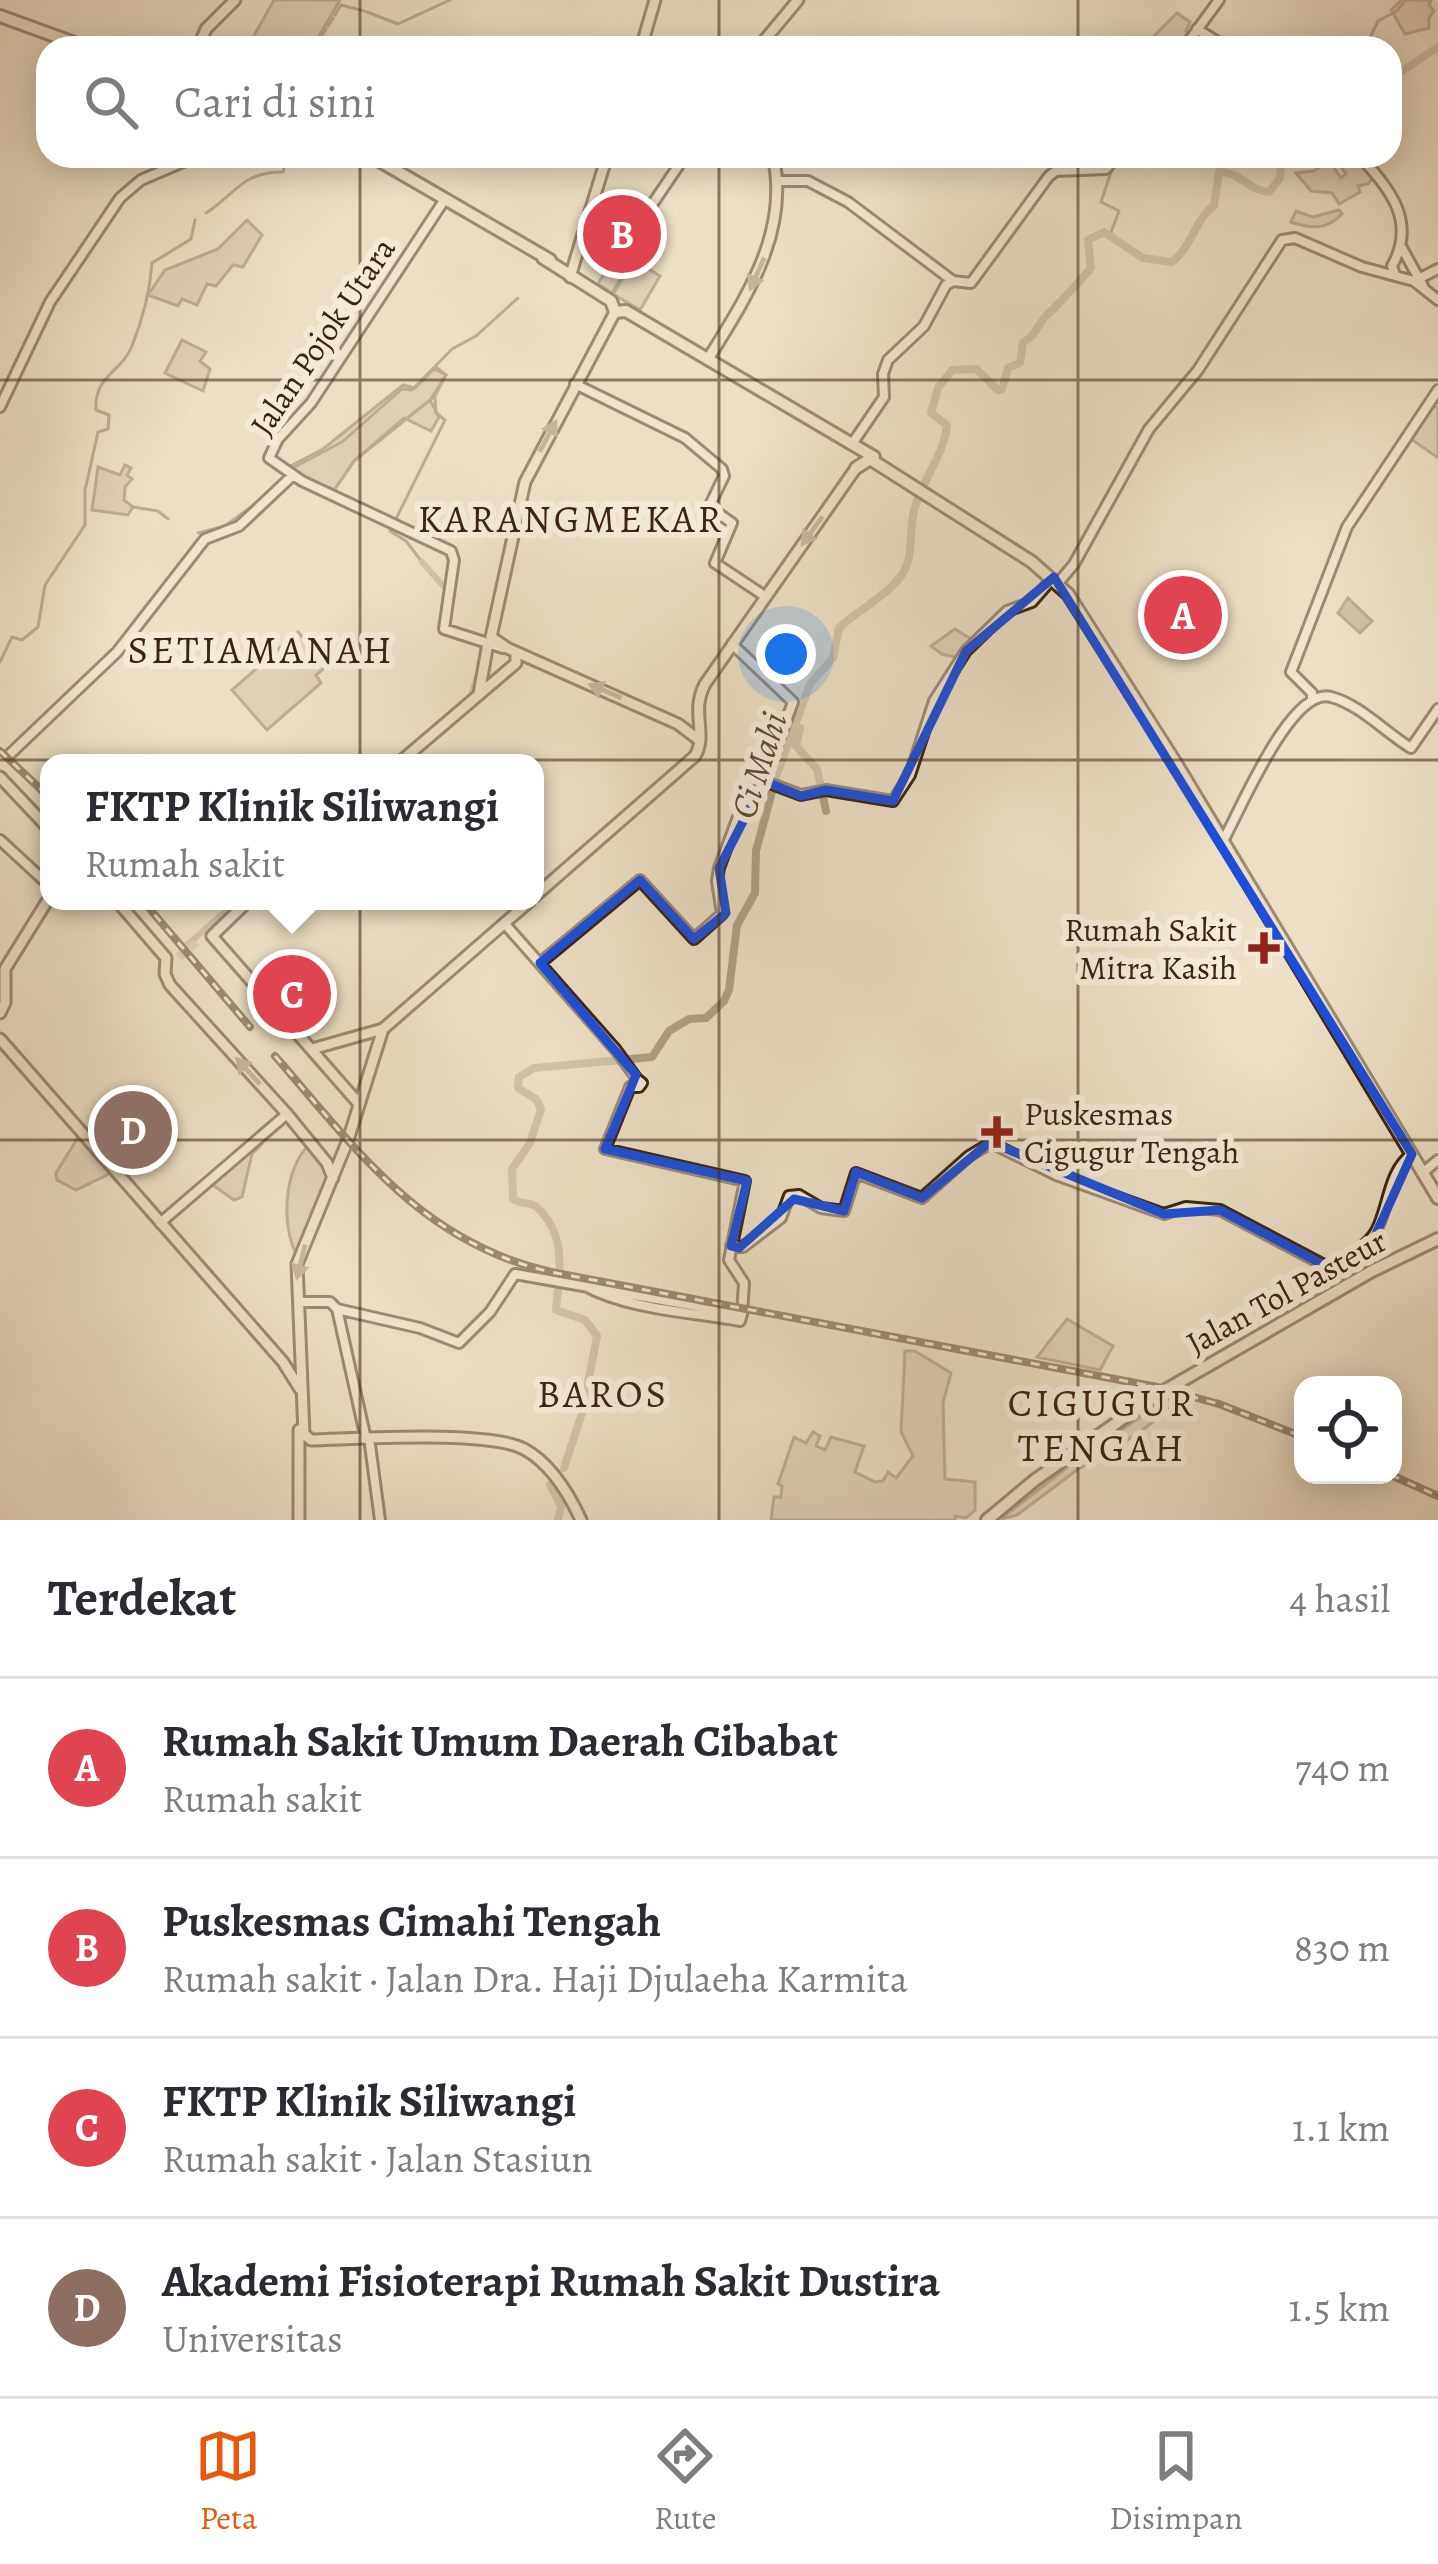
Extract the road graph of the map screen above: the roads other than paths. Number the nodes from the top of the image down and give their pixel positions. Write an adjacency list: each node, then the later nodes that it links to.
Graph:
1 (235, 0): 8 (main road)
2 (655, 0): 9 (main road)
3 (797, 0): 10 (main road)
4 (1219, 0): 6 (street)
5 (0, 16): 7 (highway)
6 (1196, 30): 11 (street); 12 (street)
7 (54, 36)
8 (203, 36)
9 (644, 36)
10 (768, 36)
11 (1192, 36)
12 (1205, 36)
13 (168, 168): 38 (street)
14 (392, 168): 21 (highway)
15 (604, 168): 22 (main road)
16 (677, 168): 22 (street)
17 (774, 168): 20 (main road)
18 (1107, 168): 30 (street)
19 (1371, 168): 23 (street)
20 (777, 181): 30 (street); 34 (main road, one-way to 34)
21 (446, 198): 27 (highway); 42 (street, Jalan Pojok Utara)
22 (587, 228): 27 (main road)
23 (1401, 247): 24 (street); 25 (street)
24 (1394, 261): 25 (street); 28 (street); 29 (street)
25 (1411, 262): 29 (street); 31 (street)
26 (1438, 268): 31 (street)
27 (571, 275): 33 (highway); 34 (highway)
28 (1384, 275): 29 (street); 44 (street)
29 (1401, 278): 31 (street)
30 (953, 280): 40 (street)
31 (1419, 282): 32 (street)
32 (1438, 300)
33 (615, 312): 35 (highway); 36 (main road)
34 (710, 356): 35 (highway)
35 (736, 375): 39 (highway)
36 (575, 384): 45 (street); 48 (main road, one-way to 36)
37 (1438, 390): 51 (street)
38 (0, 407)
39 (838, 436): 40 (highway); 41 (highway)
40 (852, 444): 43 (highway)
41 (856, 468): 43 (highway); 45 (main road, one-way to 45)
42 (292, 476): 46 (street); 59 (street)
43 (922, 489): 44 (highway)
44 (1058, 580): 62 (street); 65 (highway)
45 (764, 594): 47 (main road)
46 (488, 643): 48 (street); 50 (main road)
47 (727, 648): 53 (main road); 62 (street)
48 (512, 651): 49 (main road); 50 (main road)
49 (531, 659): 54 (main road, one-way to 49); 57 (main road)
50 (479, 694): 56 (main road)
51 (1312, 700): 52 (street); 65 (street)
52 (1438, 709)
53 (694, 719): 54 (main road); 55 (main road)
54 (678, 724): 55 (main road)
55 (697, 738): 60 (main road)
56 (411, 754)
57 (412, 754)
58 (712, 754): 60 (main road)
59 (9, 755)
60 (691, 761): 67 (main road)
61 (0, 777): 63 (main road)
62 (770, 783): 75 (street)
63 (40, 820)
64 (0, 841): 66 (street)
65 (1223, 841): 76 (highway)
66 (40, 877)
67 (544, 888)
68 (42, 910): 77 (main road)
69 (126, 910): 82 (main road, one-way to 69)
70 (234, 910): 74 (main road)
71 (235, 910): 80 (main road)
72 (519, 910): 73 (main road)
73 (504, 923): 75 (street); 78 (main road)
74 (200, 939)
75 (540, 963): 92 (street)
76 (1296, 964): 83 (highway); 87 (highway)
77 (3, 1005)
78 (378, 1033): 80 (main road); 81 (main road)
79 (0, 1039): 90 (main road)
80 (312, 1049): 81 (main road)
81 (359, 1104): 85 (main road)
82 (287, 1114): 86 (main road); 90 (street)
83 (1412, 1154): 89 (highway); 92 (street)
84 (1438, 1160): 87 (street)
85 (340, 1162): 86 (main road); 88 (main road)
86 (327, 1163): 88 (main road)
87 (1426, 1170): 89 (highway)
88 (333, 1178): 93 (main road, one-way to 93)
89 (1438, 1193)
90 (159, 1224): 96 (main road)
91 (1438, 1242): 98 (highway, Jalan Tol Pasteur, bridge)
92 (731, 1246): 94 (street)
93 (297, 1303): 94 (street); 95 (main road)
94 (337, 1310): 100 (street)
95 (300, 1352): 96 (main road); 97 (main road)
96 (279, 1358): 97 (main road)
97 (298, 1374): 99 (main road)
98 (1155, 1400): 104 (highway, Jalan Tol Pasteur); 105 (highway, Jalan Tol Pasteur)
99 (302, 1440): 100 (main road); 100 (main road); 101 (main road)
100 (368, 1442): 102 (street); 103 (main road)
101 (298, 1520)
102 (380, 1520)
103 (578, 1520)
104 (987, 1520)
105 (997, 1520)

